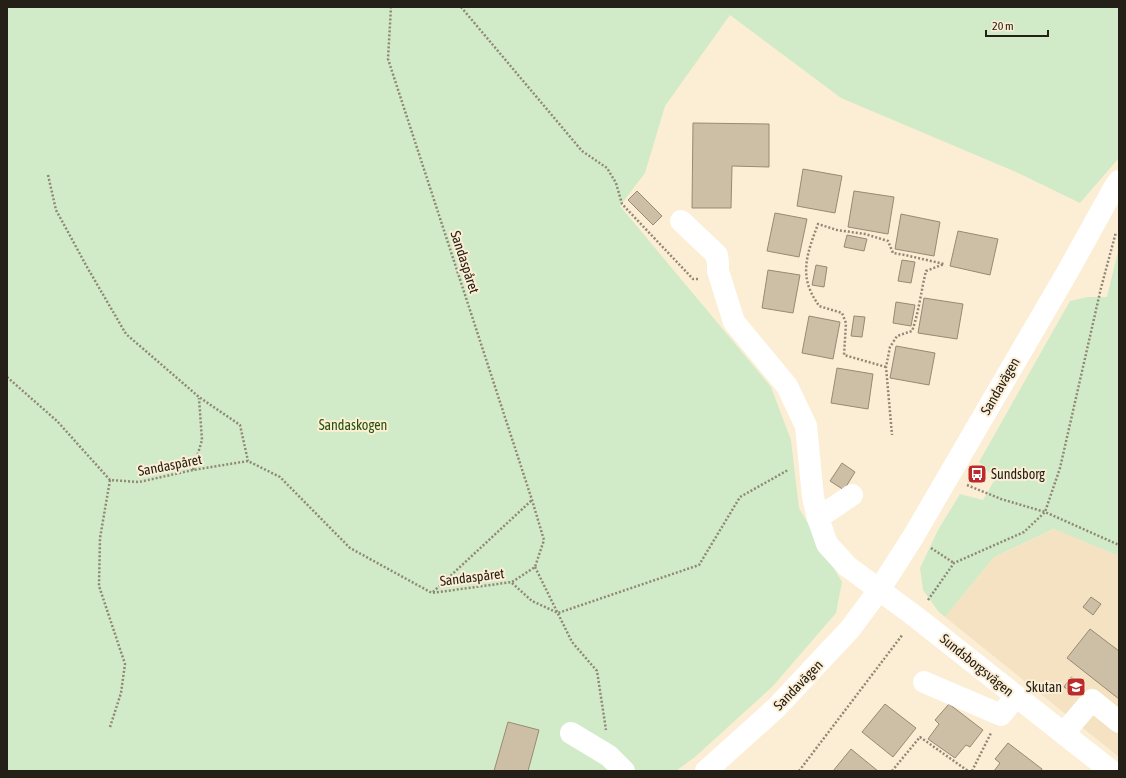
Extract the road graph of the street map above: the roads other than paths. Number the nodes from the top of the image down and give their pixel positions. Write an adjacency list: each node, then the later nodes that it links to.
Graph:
1 (1119, 181): 5 (street, Sandavägen)
2 (681, 221): 4 (street)
3 (852, 495): 4 (street)
4 (818, 518): 5 (street)
5 (879, 590): 7 (street, Sundsborgsvägen); 13 (street, Sandavägen)
6 (924, 682): 7 (street)
7 (1016, 696): 10 (street, Sundsborgsvägen)
8 (1119, 722): 10 (street)
9 (571, 733): 12 (street)
10 (1064, 733): 14 (street, Sundsborgsvägen)
11 (1119, 762): 14 (street)
12 (617, 763)
13 (706, 771)
14 (1112, 771)

